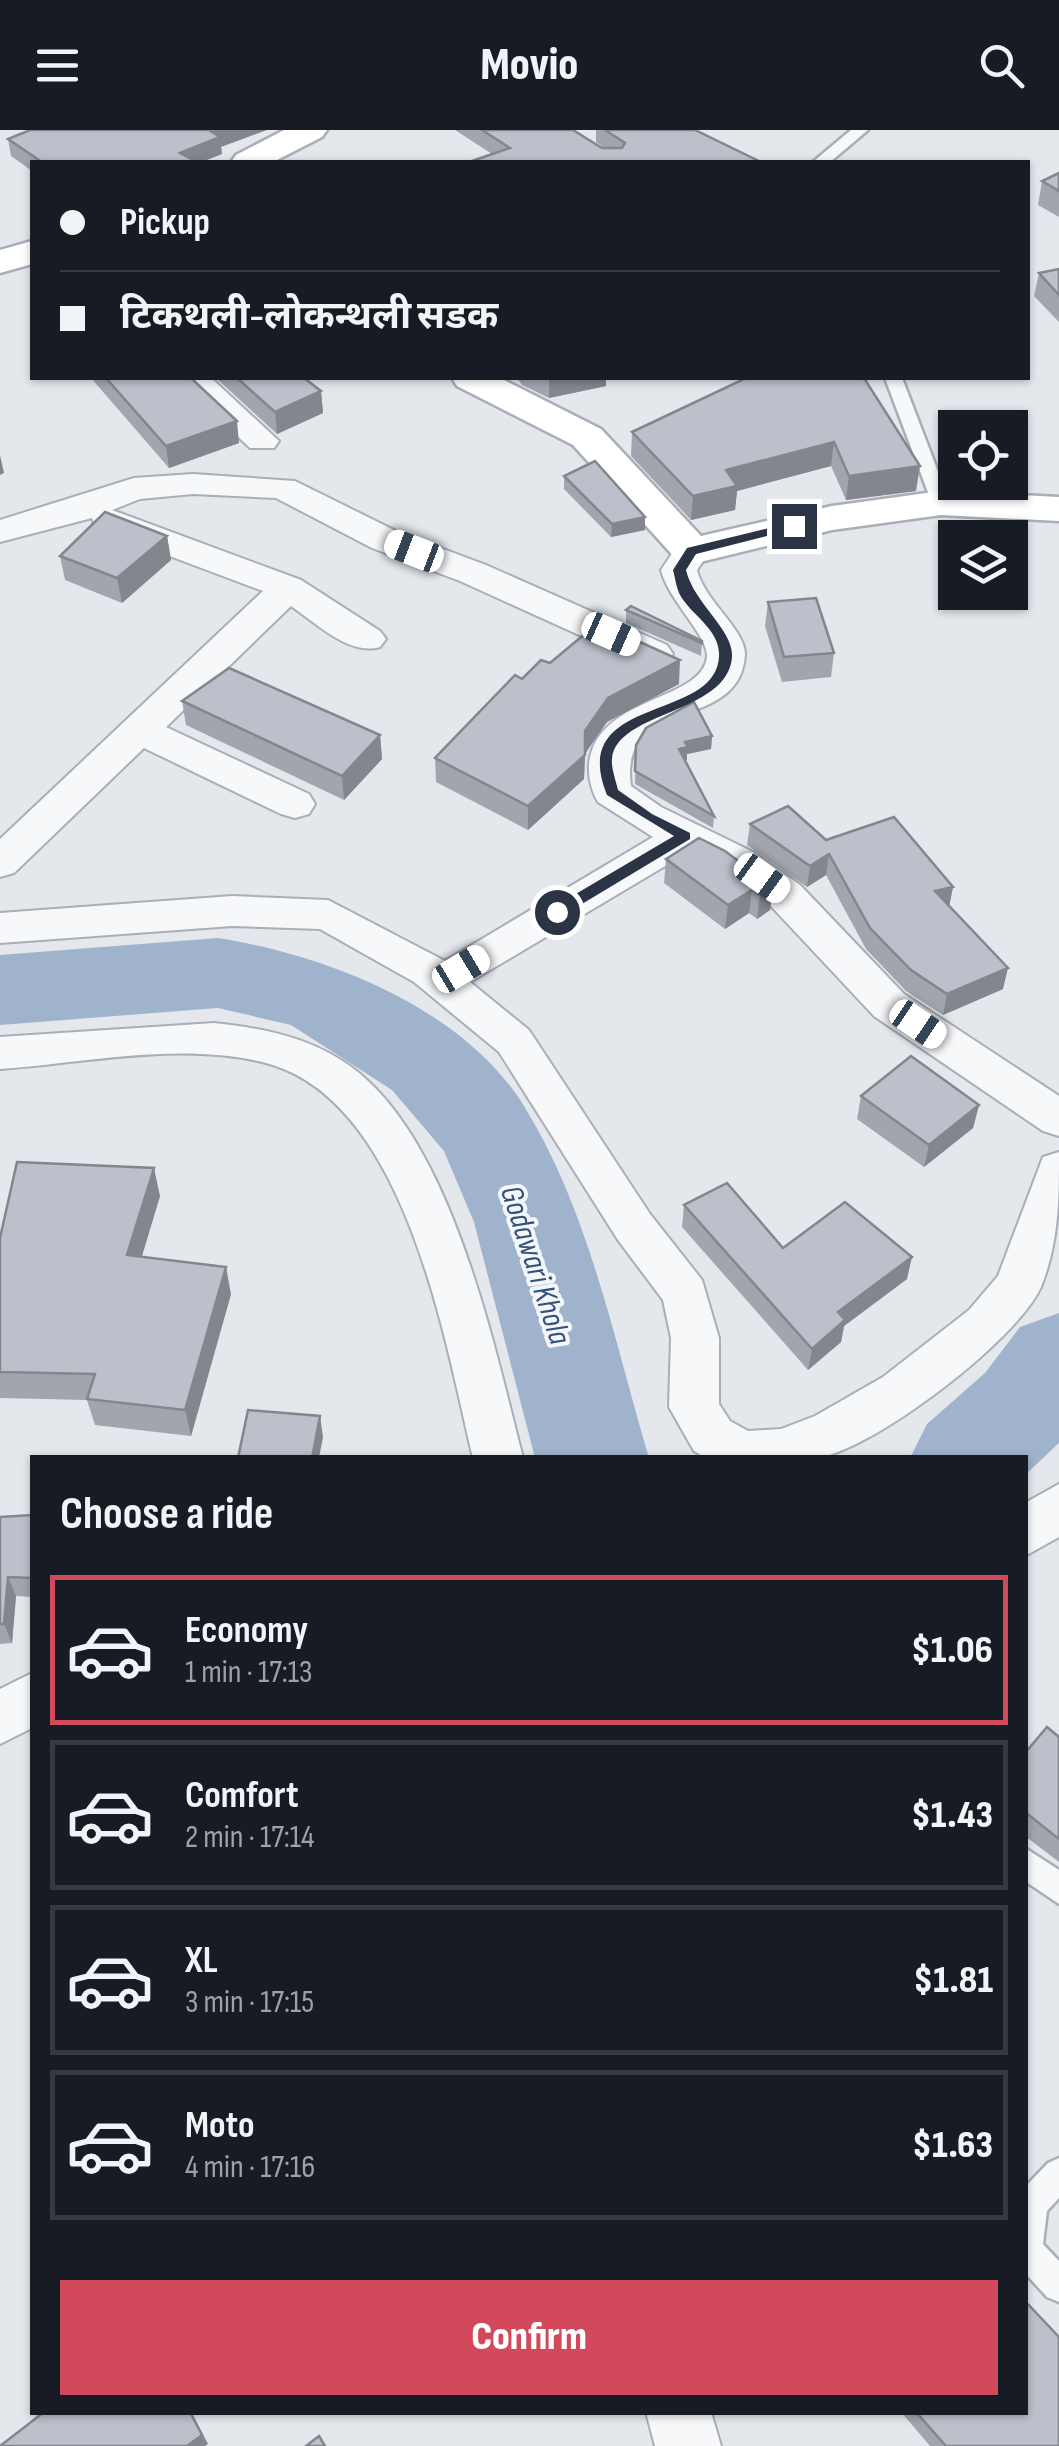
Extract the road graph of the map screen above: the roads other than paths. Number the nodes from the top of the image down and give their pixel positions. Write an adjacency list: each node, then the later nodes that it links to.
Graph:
1 (310, 130): 3 (main road)
2 (860, 130): 4 (lane)
3 (252, 160)
4 (823, 160)
5 (30, 253): 6 (main road)
6 (0, 262)
7 (194, 380): 10 (street)
8 (475, 380): 15 (main road)
9 (893, 380): 11 (lane)
10 (262, 441)
11 (942, 503): 12 (main road); 15 (main road)
12 (1059, 509)
13 (81, 510): 14 (street); 16 (street); 18 (street)
14 (0, 531)
15 (692, 551): 18 (street)
16 (288, 588): 17 (street); 19 (street)
17 (367, 639)
18 (715, 681): 21 (street)
19 (139, 730): 20 (street); 22 (street)
20 (295, 804)
21 (685, 836): 24 (street); 26 (street)
22 (0, 863)
23 (0, 928): 27 (street)
24 (461, 969)
25 (0, 1054): 28 (street)
26 (1059, 1120)
27 (1059, 1170)
28 (497, 1455)
29 (1059, 1506): 30 (street)
30 (1028, 1532)
31 (30, 1699): 32 (street)
32 (0, 1719)
33 (1028, 1864): 34 (lane)
34 (1059, 1889)
35 (1059, 2174): 36 (lane)
36 (1028, 2232)
37 (1028, 2252): 38 (lane)
38 (1059, 2285)
39 (679, 2415): 40 (street)
40 (688, 2446)

